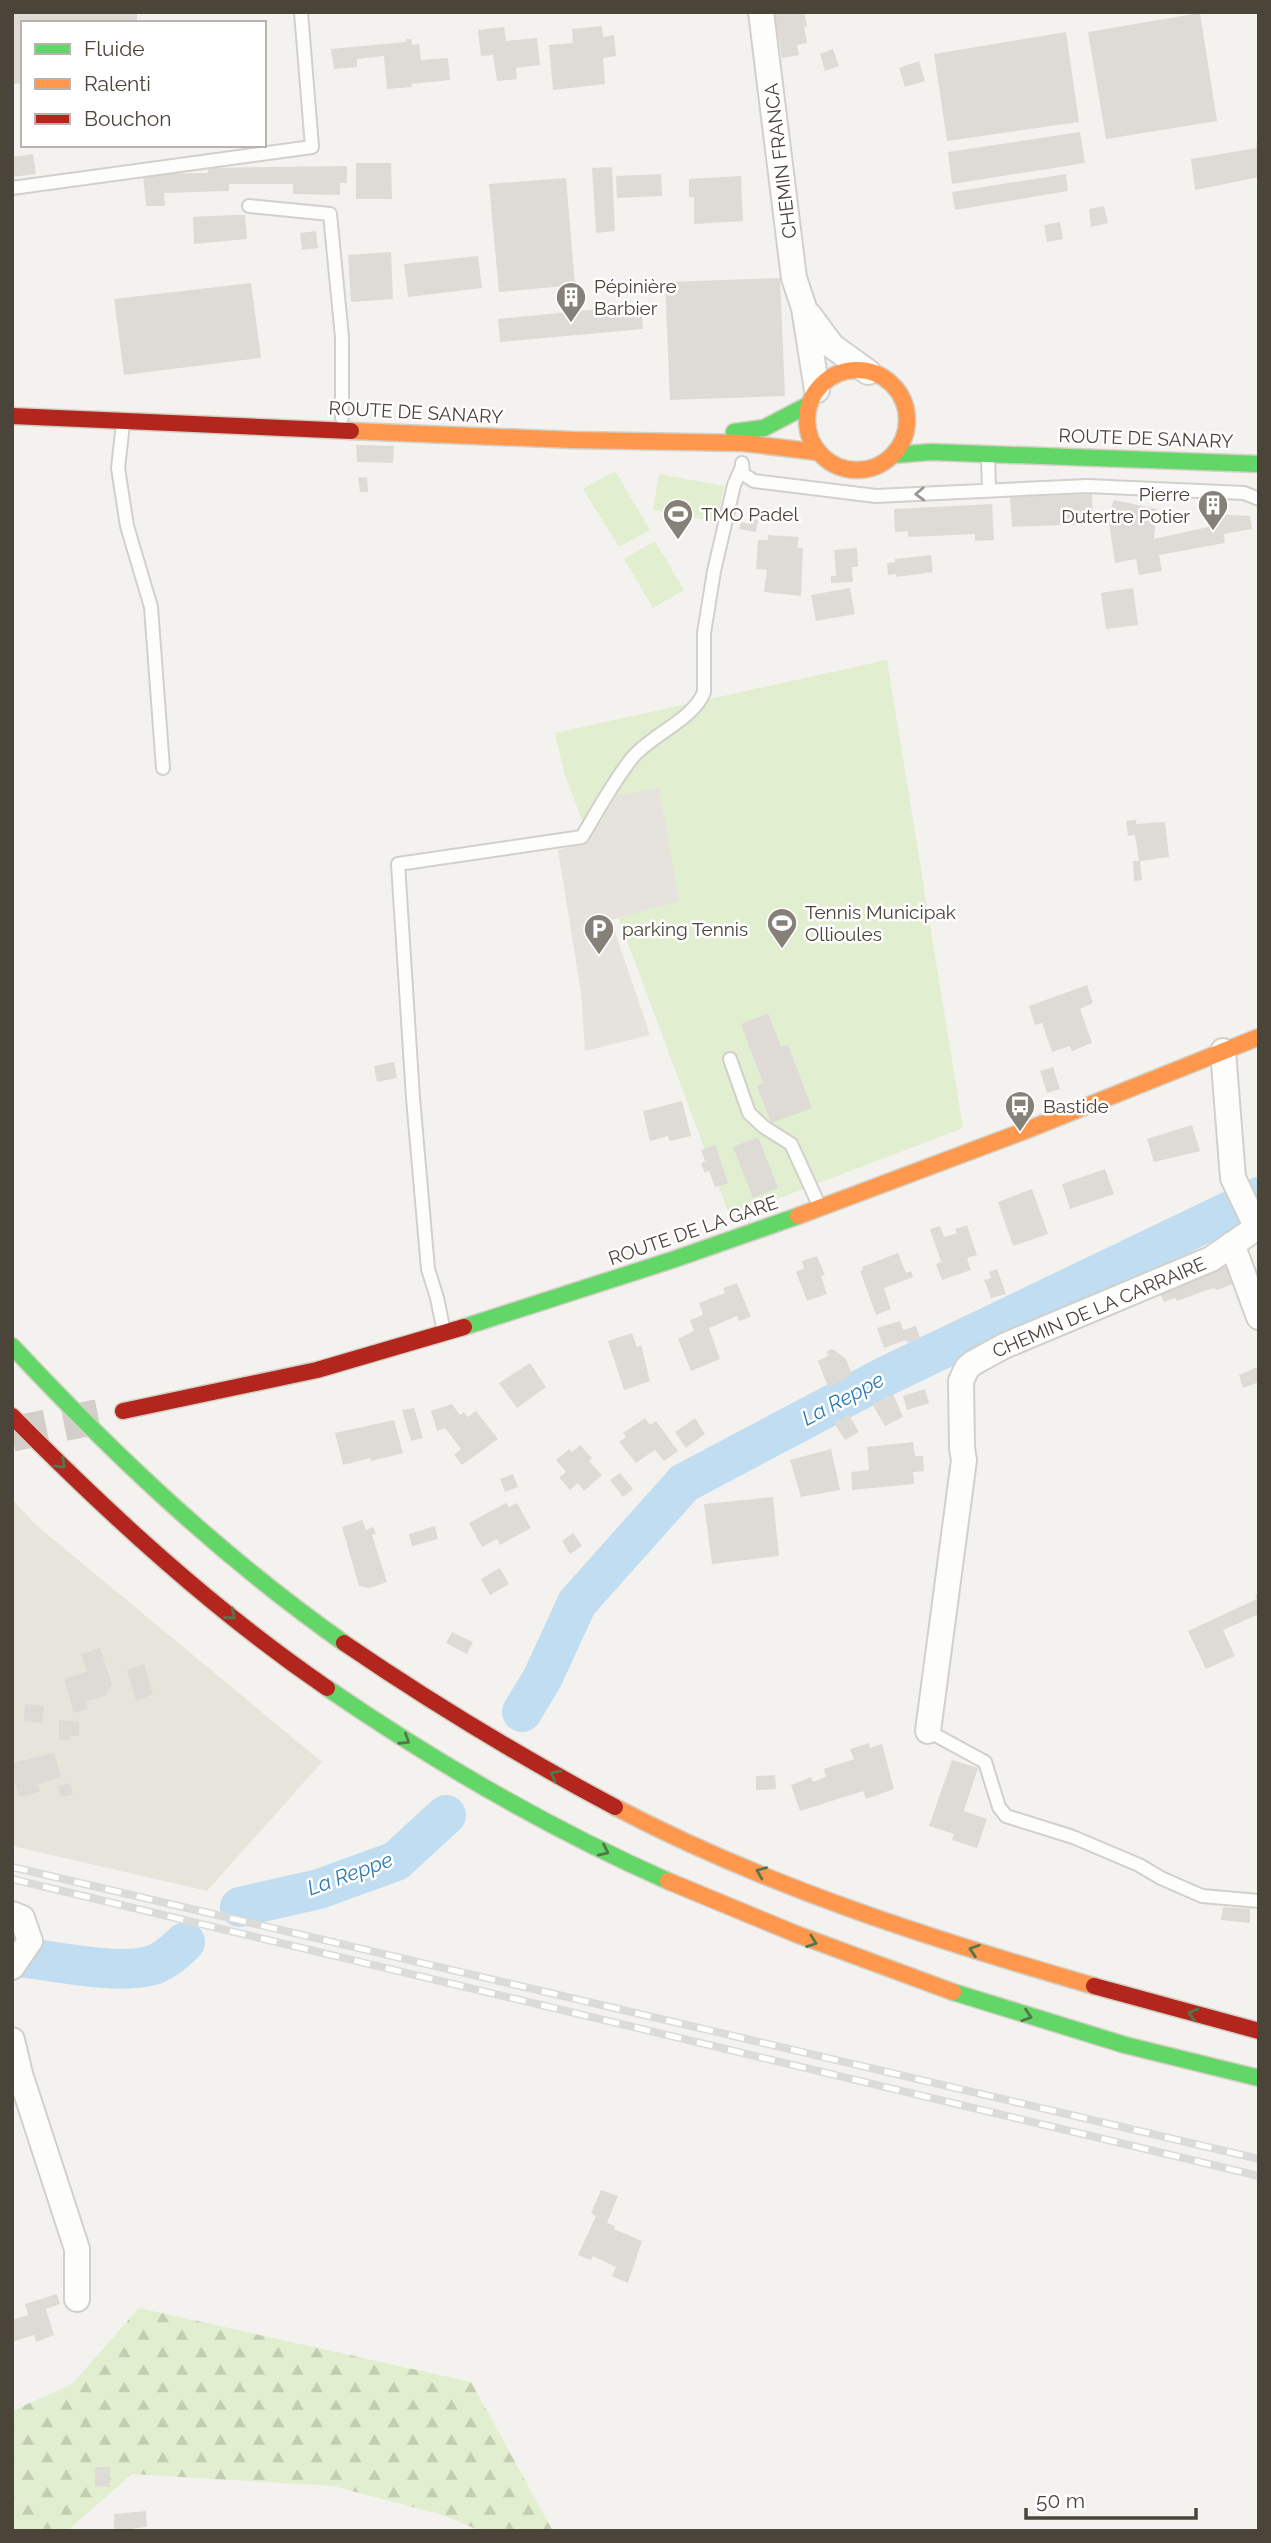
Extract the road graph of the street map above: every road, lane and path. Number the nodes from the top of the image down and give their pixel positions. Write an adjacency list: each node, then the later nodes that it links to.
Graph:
1 (302, 12): 3 (lane)
2 (761, 12): 5 (street, CHEMIN FRANCA)
3 (12, 188)
4 (249, 206): 11 (lane)
5 (804, 308): 6 (street, CHEMIN FRANCA); 7 (street, CHEMIN FRANCA)
6 (868, 372): 7 (main road, ROUTE DE SANARY); 9 (main road)
7 (812, 397): 11 (main road, ROUTE DE SANARY); 16 (main road)
8 (12, 405): 11 (main road, ROUTE DE SANARY)
9 (906, 407): 13 (main road); 17 (main road)
10 (12, 416): 12 (main road, ROUTE DE SANARY)
11 (342, 418)
12 (124, 420): 15 (main road, ROUTE DE SANARY); 24 (lane)
13 (926, 421)
14 (955, 437): 19 (main road, ROUTE DE SANARY)
15 (743, 443): 16 (main road, ROUTE DE SANARY); 21 (lane)
16 (817, 452): 17 (main road, ROUTE DE SANARY)
17 (893, 455): 18 (main road, ROUTE DE SANARY)
18 (988, 455): 19 (main road, ROUTE DE SANARY); 22 (lane)
19 (1031, 455): 20 (main road, ROUTE DE SANARY)
20 (1259, 464)
21 (741, 469): 22 (lane, one-way to 21); 32 (lane)
22 (989, 491): 23 (lane)
23 (1259, 499)
24 (163, 768)
25 (1259, 1037): 26 (main road, ROUTE DE LA GARE)
26 (1223, 1051): 28 (main road, ROUTE DE LA GARE); 29 (street)
27 (730, 1059): 28 (lane)
28 (820, 1208): 32 (main road, ROUTE DE LA GARE)
29 (1258, 1227): 30 (street, CHEMIN DE LA CARRAIRE)
30 (1231, 1244): 31 (street); 36 (street, CHEMIN DE LA CARRAIRE)
31 (1259, 1317)
32 (444, 1332): 34 (main road, ROUTE DE LA GARE)
33 (12, 1346): 40 (main road, one-way to 33)
34 (123, 1412)
35 (12, 1416): 42 (main road, one-way to 42)
36 (928, 1731): 37 (lane)
37 (1259, 1901)
38 (17, 1916): 39 (street)
39 (12, 1967)
40 (1259, 2031)
41 (12, 2040): 43 (street)
42 (1259, 2078)
43 (77, 2299)

